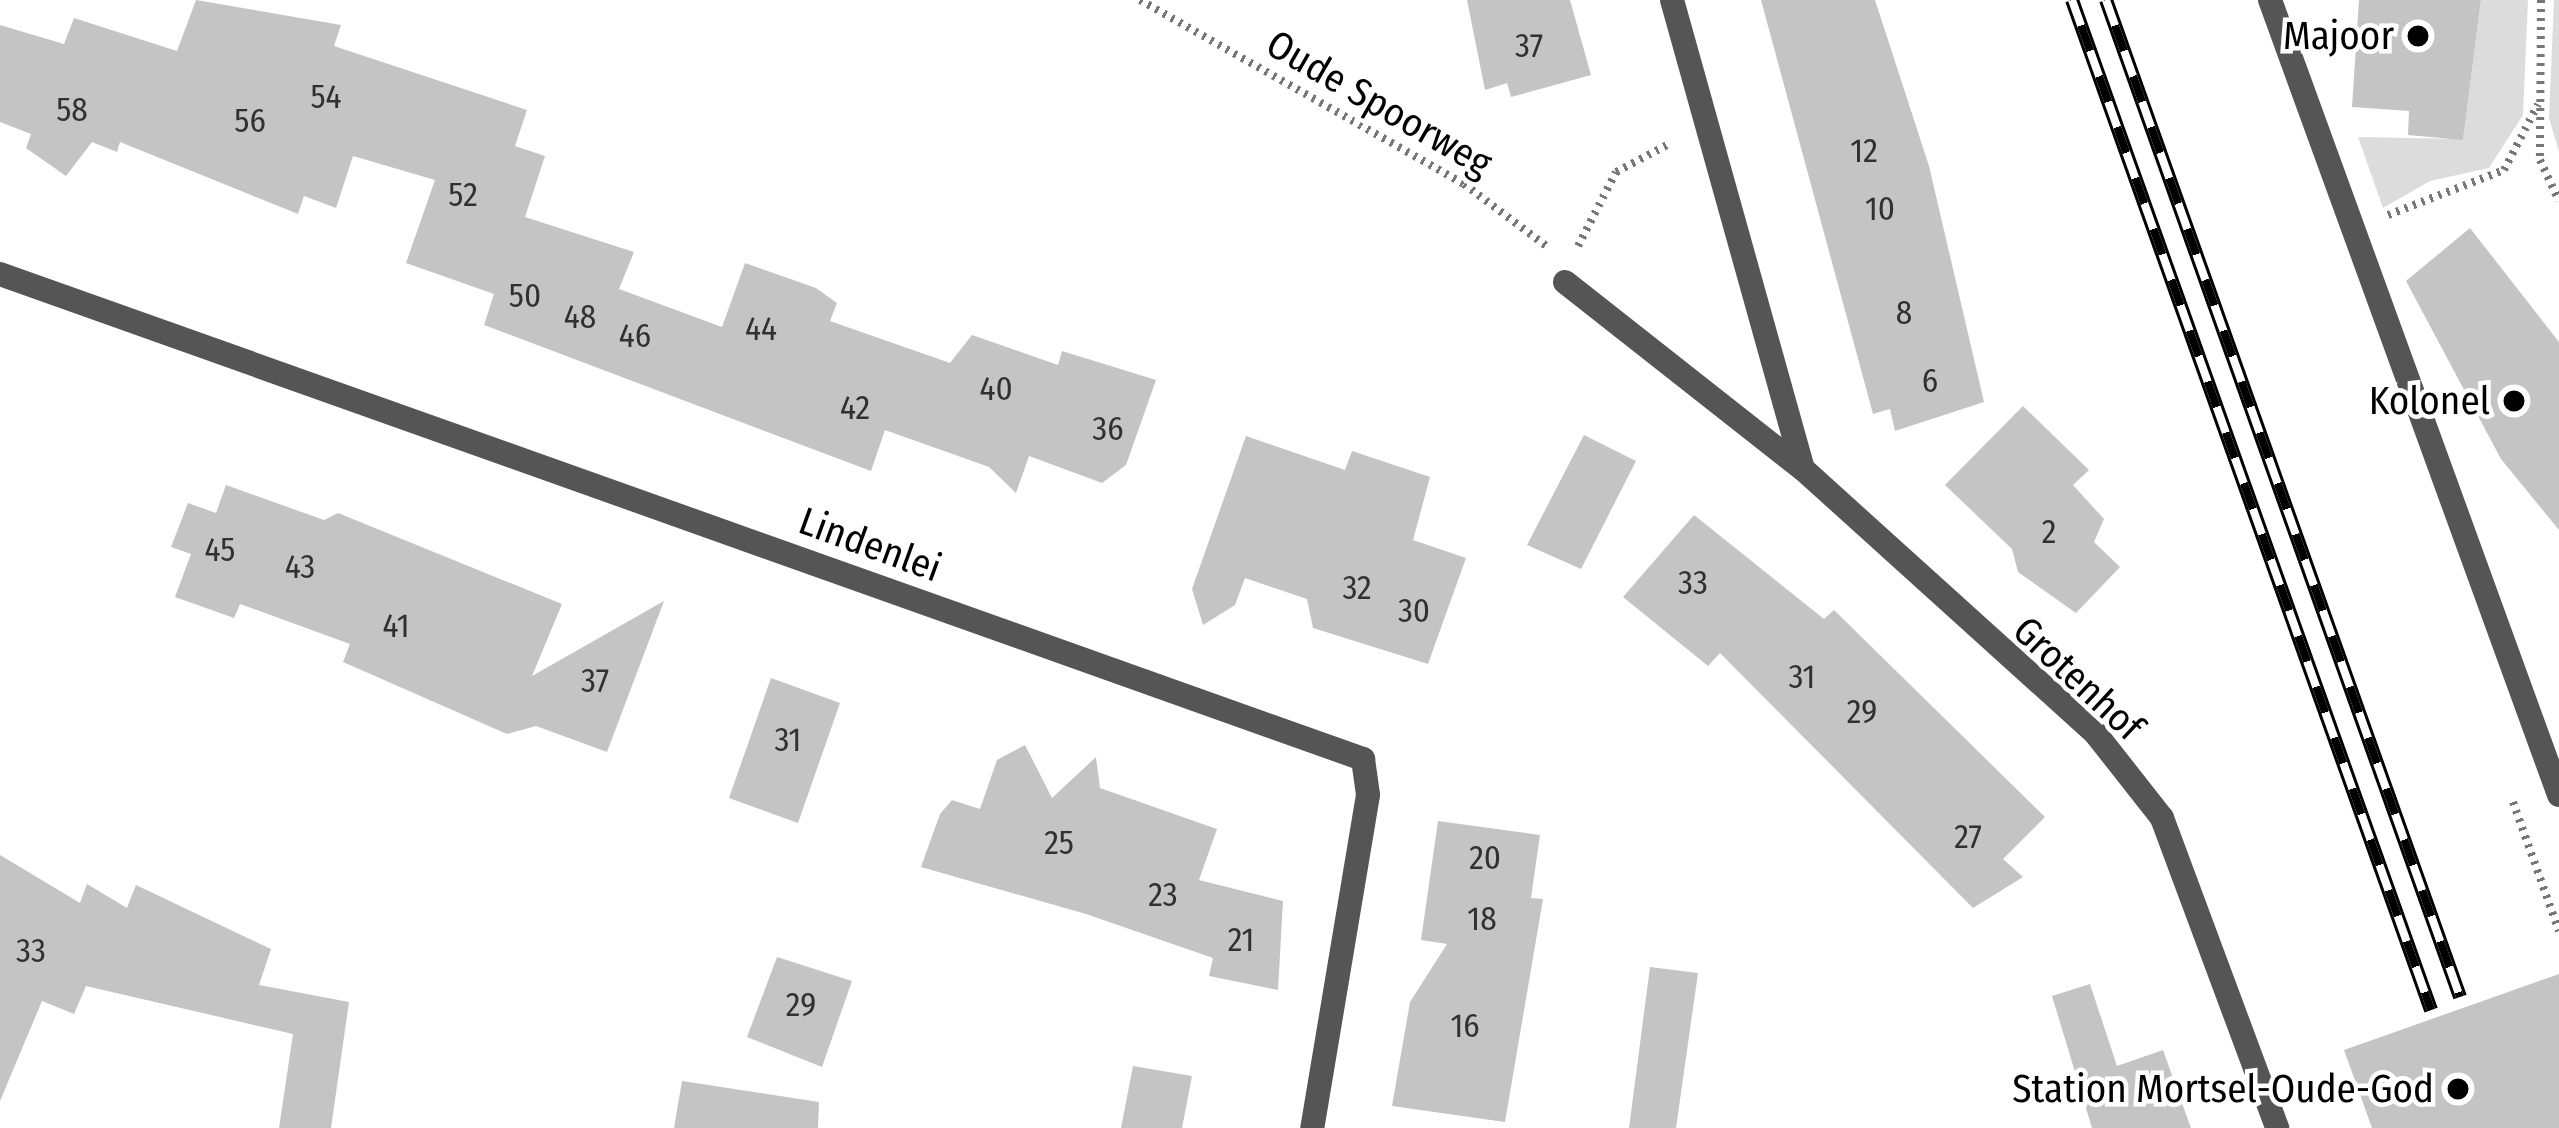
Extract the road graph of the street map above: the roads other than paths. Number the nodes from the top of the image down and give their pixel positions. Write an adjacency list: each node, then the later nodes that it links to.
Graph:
1 (1672, 0): 5 (street)
2 (2270, 0): 6 (street)
3 (0, 274): 7 (street, Lindenlei)
4 (1565, 282): 5 (street, Grotenhof)
5 (1803, 469): 8 (street, Grotenhof)
6 (2559, 795)
7 (1312, 1128)
8 (2277, 1128)

